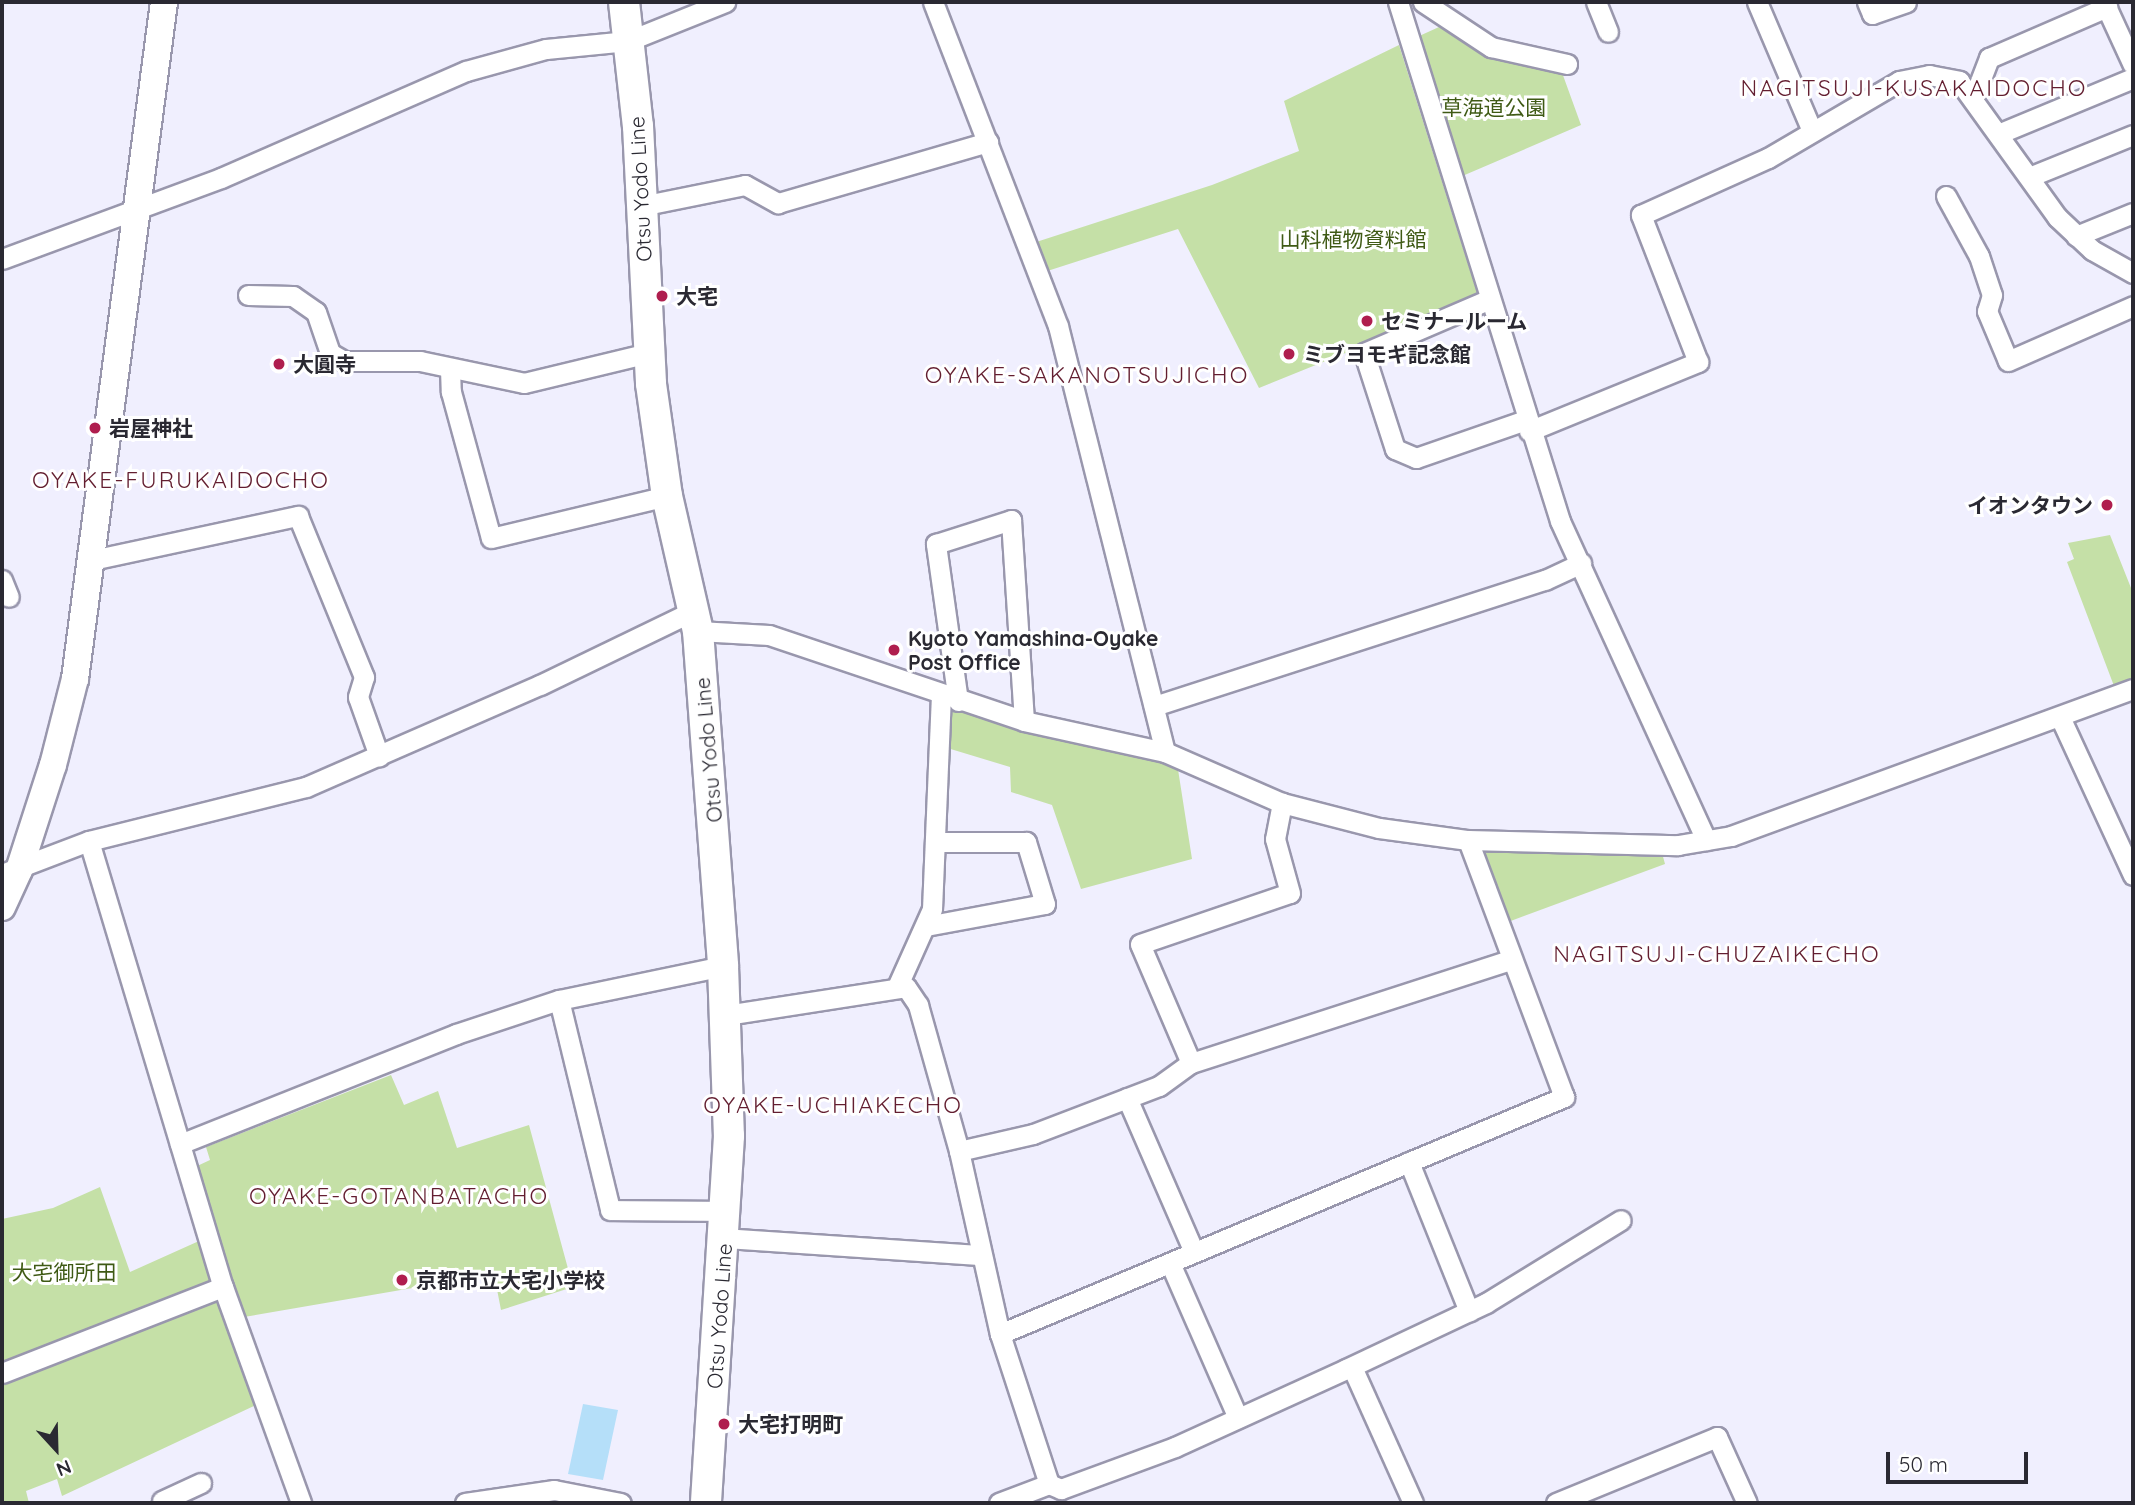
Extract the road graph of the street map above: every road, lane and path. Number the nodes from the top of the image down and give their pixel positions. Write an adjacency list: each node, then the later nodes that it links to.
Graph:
1 (164, 2): 25 (street)
2 (624, 2): 13 (main road, Otsu Yodo Line)
3 (725, 2): 13 (street)
4 (933, 2): 21 (street)
5 (1398, 2): 31 (street)
6 (1423, 2): 14 (street)
7 (1597, 2): 12 (street)
8 (1756, 2): 18 (street)
9 (1867, 2): 10 (street)
10 (1906, 2)
11 (2106, 4): 15 (street); 17 (street)
12 (1608, 32)
13 (628, 41): 24 (main road, Otsu Yodo Line); 25 (street)
14 (1567, 64)
15 (2133, 65)
16 (2133, 78): 19 (street)
17 (1974, 97): 18 (street); 19 (street)
18 (1812, 131): 35 (street)
19 (1998, 134): 22 (street)
20 (2133, 135): 22 (street)
21 (988, 142): 24 (street); 42 (street)
22 (2029, 177): 27 (street)
23 (1947, 196): 32 (street)
24 (642, 206): 33 (main road, Otsu Yodo Line)
25 (135, 211): 28 (street); 37 (street)
26 (2133, 213): 27 (street)
27 (2076, 236): 29 (street)
28 (2, 259)
29 (2133, 273)
30 (248, 295): 34 (street)
31 (1490, 299): 35 (street); 35 (street)
32 (2133, 306)
33 (648, 353): 34 (street); 36 (main road, Otsu Yodo Line)
34 (450, 369): 36 (street)
35 (1528, 426): 38 (street)
36 (667, 496): 39 (main road, Otsu Yodo Line)
37 (92, 561): 46 (street); 52 (street)
38 (1581, 562): 42 (street); 49 (street)
39 (695, 621): 41 (street); 46 (street); 57 (main road, Otsu Yodo Line)
40 (2133, 689): 43 (street)
41 (949, 699): 44 (street); 44 (street); 51 (street)
42 (1154, 706): 45 (street)
43 (2060, 716): 49 (street); 53 (street)
44 (1024, 721): 45 (street)
45 (1165, 752): 47 (street)
46 (379, 756): 50 (street)
47 (1282, 803): 48 (street); 61 (street)
48 (1468, 840): 49 (street); 56 (street)
49 (1706, 840)
50 (89, 841): 52 (street); 63 (street)
51 (935, 842): 55 (street); 55 (street)
52 (10, 872): 54 (street)
53 (2133, 875)
54 (2, 907)
55 (926, 926): 58 (street)
56 (1510, 960): 61 (street); 65 (street)
57 (723, 965): 59 (street); 60 (main road, Otsu Yodo Line)
58 (897, 987): 60 (street); 64 (street)
59 (559, 1000): 63 (street); 67 (street)
60 (726, 1015): 67 (main road, Otsu Yodo Line)
61 (1191, 1063): 62 (street)
62 (1127, 1098): 64 (street); 68 (street)
63 (180, 1144): 71 (street)
64 (959, 1152): 69 (street)
65 (1409, 1162): 68 (street); 72 (street)
66 (1621, 1220): 72 (street)
67 (724, 1224): 69 (street); 83 (main road, Otsu Yodo Line)
68 (1195, 1252): 70 (street)
69 (980, 1255): 73 (street)
70 (1170, 1263): 73 (street); 76 (street)
71 (223, 1287): 75 (street); 80 (street)
72 (1469, 1311): 74 (street)
73 (1000, 1334): 78 (street)
74 (1352, 1367): 76 (street); 85 (street)
75 (2, 1373)
76 (1238, 1418): 78 (street)
77 (201, 1483): 79 (street)
78 (1059, 1492): 84 (street)
79 (161, 1502)
80 (298, 1502)
81 (465, 1503): 82 (street)
82 (621, 1503)
83 (706, 1503)
84 (999, 1503)
85 (1413, 1503)
86 (1556, 1503): 87 (street)
87 (1747, 1503)

